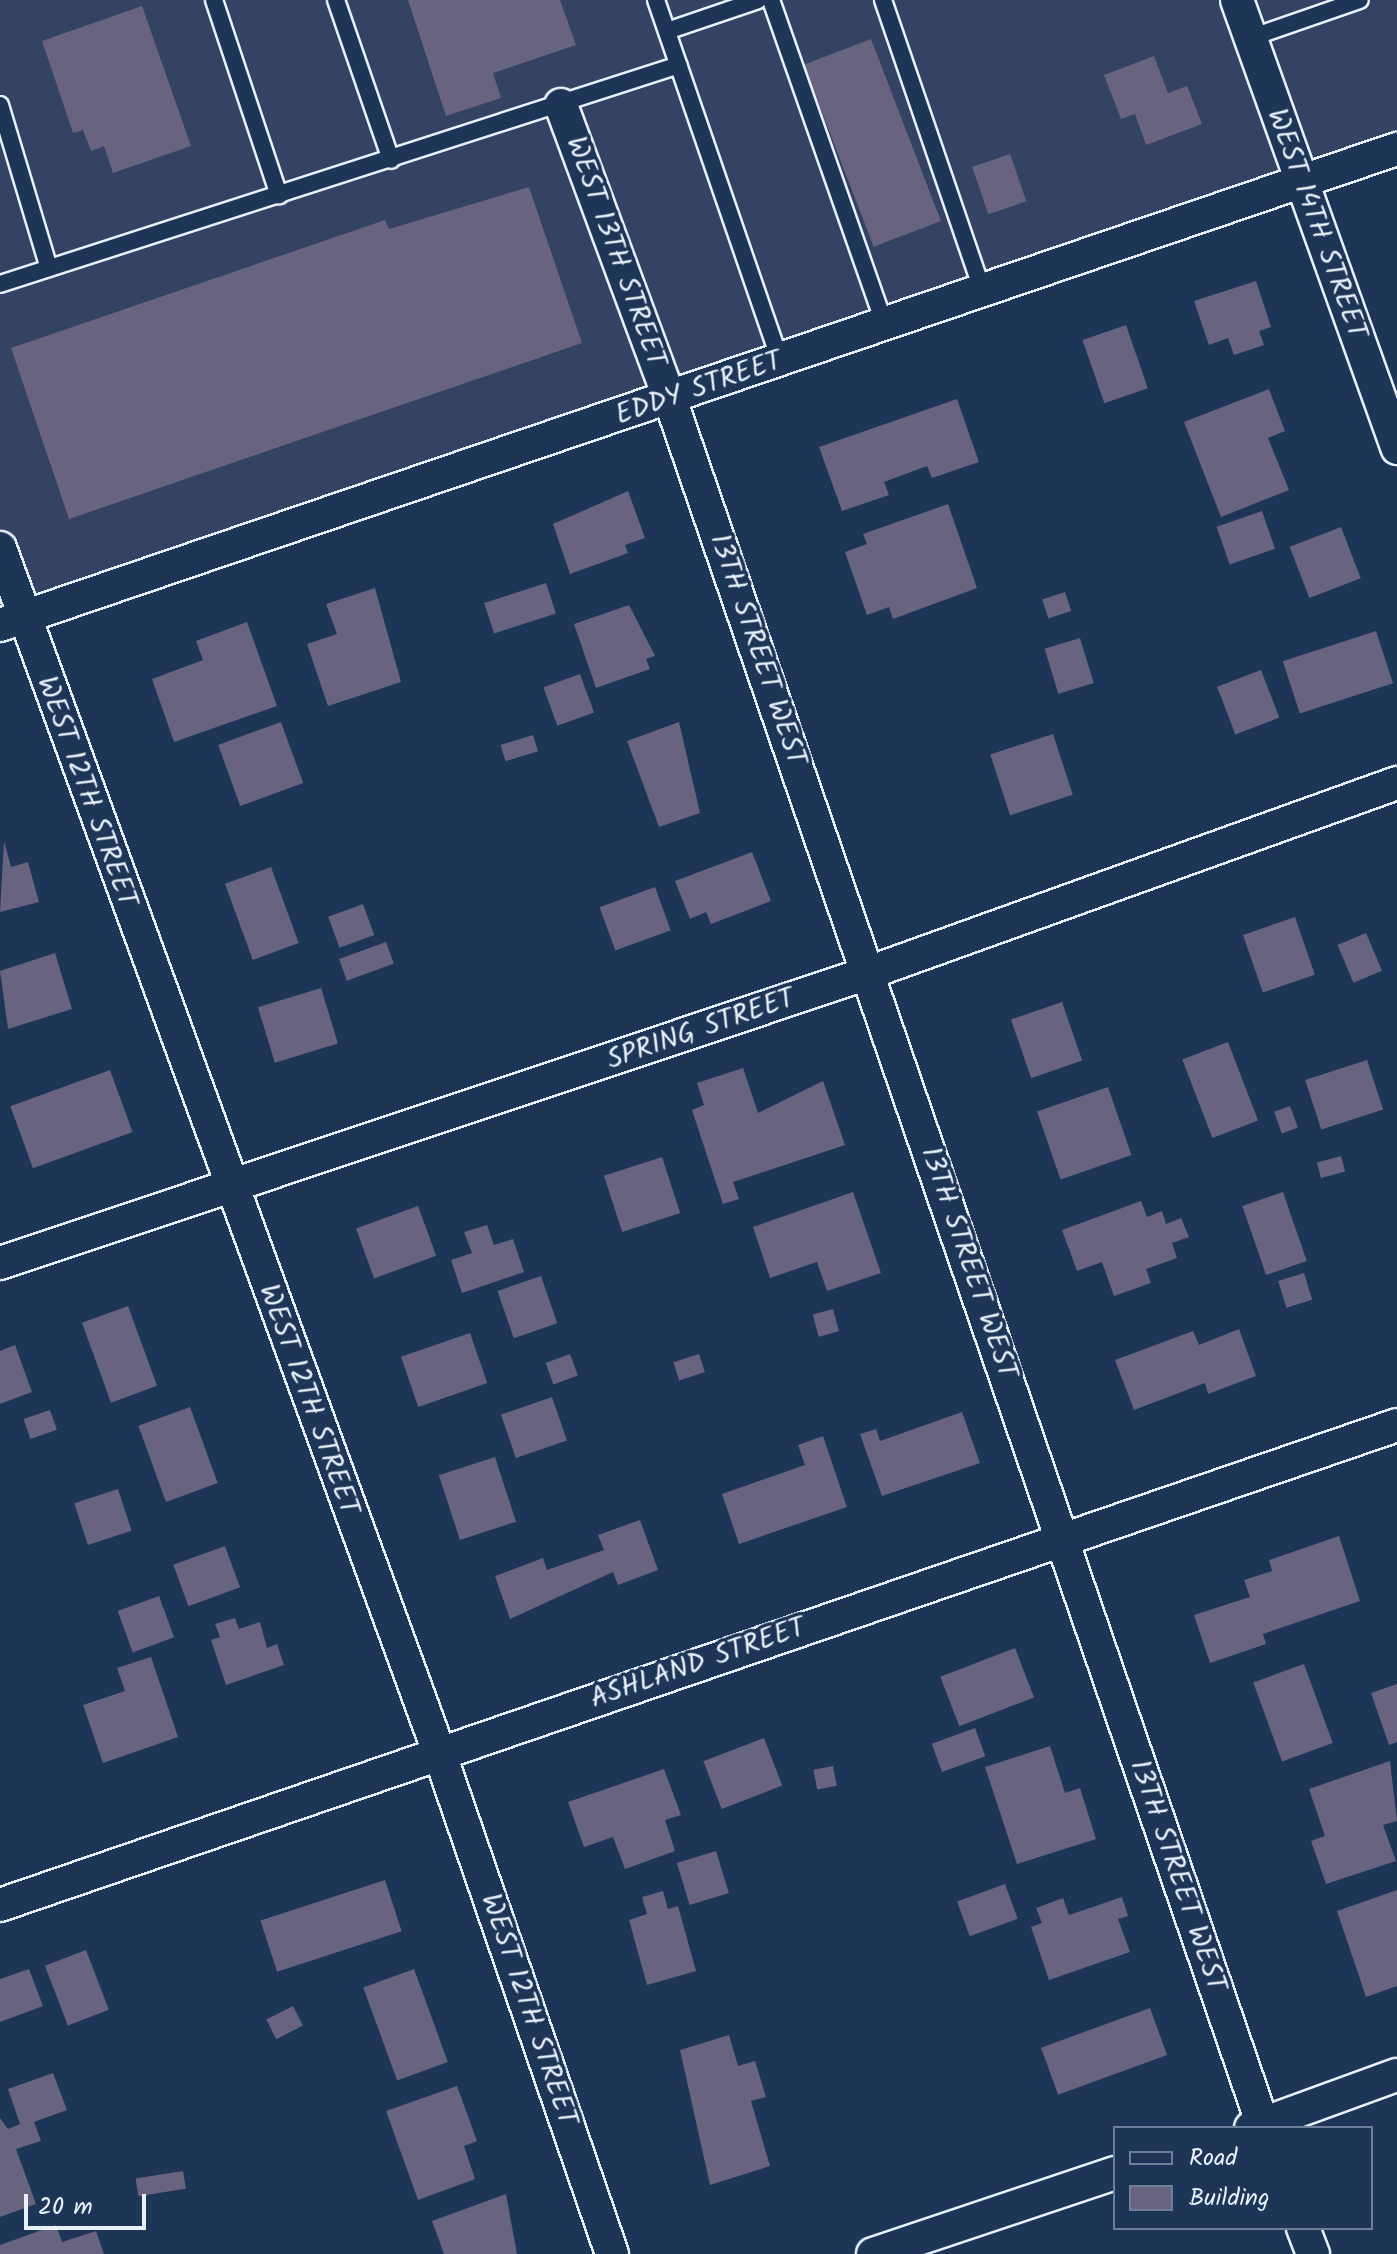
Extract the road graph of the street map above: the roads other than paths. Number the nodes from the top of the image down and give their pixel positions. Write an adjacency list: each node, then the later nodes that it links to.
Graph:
1 (214, 0): 17 (lane)
2 (336, 0): 15 (lane)
3 (656, 0): 9 (lane)
4 (758, 0): 9 (lane)
5 (771, 0): 21 (lane)
6 (883, 0): 20 (lane)
7 (1237, 0): 10 (street, WEST 14TH STREET)
8 (1360, 0): 10 (lane)
9 (667, 31): 11 (lane)
10 (1250, 38): 16 (street, WEST 14TH STREET)
11 (679, 65): 13 (lane); 22 (lane)
12 (0, 105): 18 (lane)
13 (561, 105): 15 (lane); 23 (street, WEST 13TH STREET)
14 (1397, 149): 16 (street, EDDY STREET)
15 (391, 160): 17 (lane)
16 (1300, 182): 20 (street, EDDY STREET); 24 (street, WEST 14TH STREET)
17 (279, 195): 18 (lane)
18 (49, 268): 19 (lane)
19 (0, 284)
20 (983, 292): 21 (street, EDDY STREET)
21 (885, 325): 22 (street, EDDY STREET)
22 (780, 361): 23 (street, EDDY STREET)
23 (670, 399): 26 (street, EDDY STREET); 28 (street, 13TH STREET WEST)
24 (1397, 448)
25 (0, 548): 26 (street, WEST 12TH STREET)
26 (12, 621): 29 (street, WEST 12TH STREET)
27 (1397, 783): 28 (street, SPRING STREET)
28 (868, 973): 29 (street, SPRING STREET); 32 (street, 13TH STREET WEST)
29 (229, 1189): 30 (street, SPRING STREET); 33 (street, WEST 12TH STREET)
30 (0, 1263)
31 (1397, 1425): 32 (street, ASHLAND STREET)
32 (1062, 1540): 33 (street, ASHLAND STREET); 36 (street, 13TH STREET WEST)
33 (439, 1752): 34 (street, ASHLAND STREET); 40 (street, WEST 12TH STREET)
34 (0, 1905)
35 (1397, 2075): 37 (street)
36 (1259, 2126)
37 (1262, 2126)
38 (1113, 2174): 41 (street)
39 (1304, 2230): 42 (street)
40 (612, 2254)
41 (873, 2254)
42 (1313, 2254)

